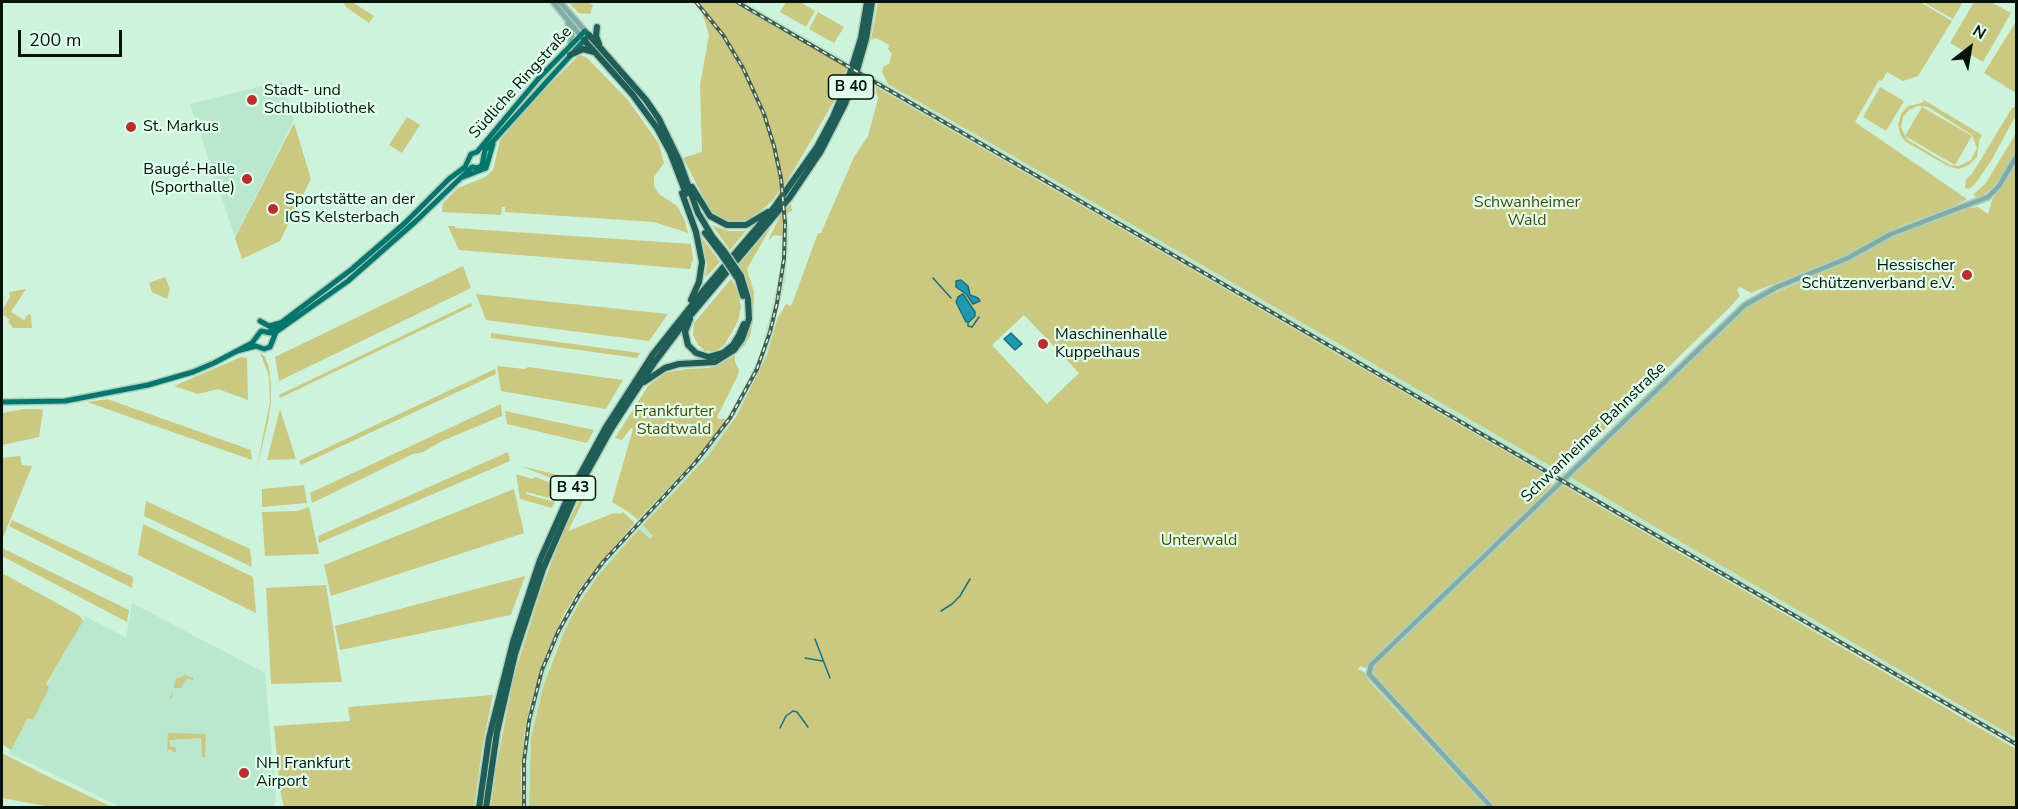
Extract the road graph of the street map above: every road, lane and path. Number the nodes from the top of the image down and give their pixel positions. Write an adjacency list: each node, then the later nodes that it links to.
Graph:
1 (553, 2): 5 (street)
2 (560, 2): 7 (street)
3 (867, 2): 17 (highway, B 40)
4 (872, 2): 19 (highway, B 40)
5 (566, 18): 7 (street); 8 (street)
6 (597, 27): 9 (highway)
7 (585, 35): 8 (main road, Südliche Ringstraße); 9 (highway); 10 (main road, Südliche Ringstraße)
8 (570, 46): 12 (main road, Südliche Ringstraße)
9 (598, 50): 10 (highway); 14 (highway)
10 (570, 55): 11 (main road, Südliche Ringstraße)
11 (497, 137): 12 (main road, Südliche Ringstraße); 16 (main road)
12 (480, 154): 15 (main road, Südliche Ringstraße); 15 (main road, Südliche Ringstraße)
13 (2016, 157): 31 (street, Schwanheimer Bahnstraße)
14 (676, 162): 17 (highway); 18 (highway, bridge); 22 (highway)
15 (470, 164): 16 (main road, Südliche Ringstraße); 20 (main road, Südliche Ringstraße)
16 (459, 178): 23 (main road, Südliche Ringstraße)
17 (773, 209): 22 (highway, B 43)
18 (739, 278): 19 (highway); 27 (highway)
19 (694, 312): 27 (highway, B 40)
20 (287, 320): 21 (main road); 23 (main road, Südliche Ringstraße)
21 (260, 321)
22 (677, 323): 29 (highway, B 43)
23 (271, 334): 24 (main road, Südliche Ringstraße); 25 (main road, Südliche Ringstraße)
24 (255, 340): 25 (main road); 26 (main road, Südliche Ringstraße)
25 (259, 347): 26 (main road, Südliche Ringstraße)
26 (237, 351): 28 (main road, Südliche Ringstraße)
27 (639, 386): 30 (highway, B 43)
28 (2, 402)
29 (479, 807)
30 (486, 807)
31 (1492, 807)

